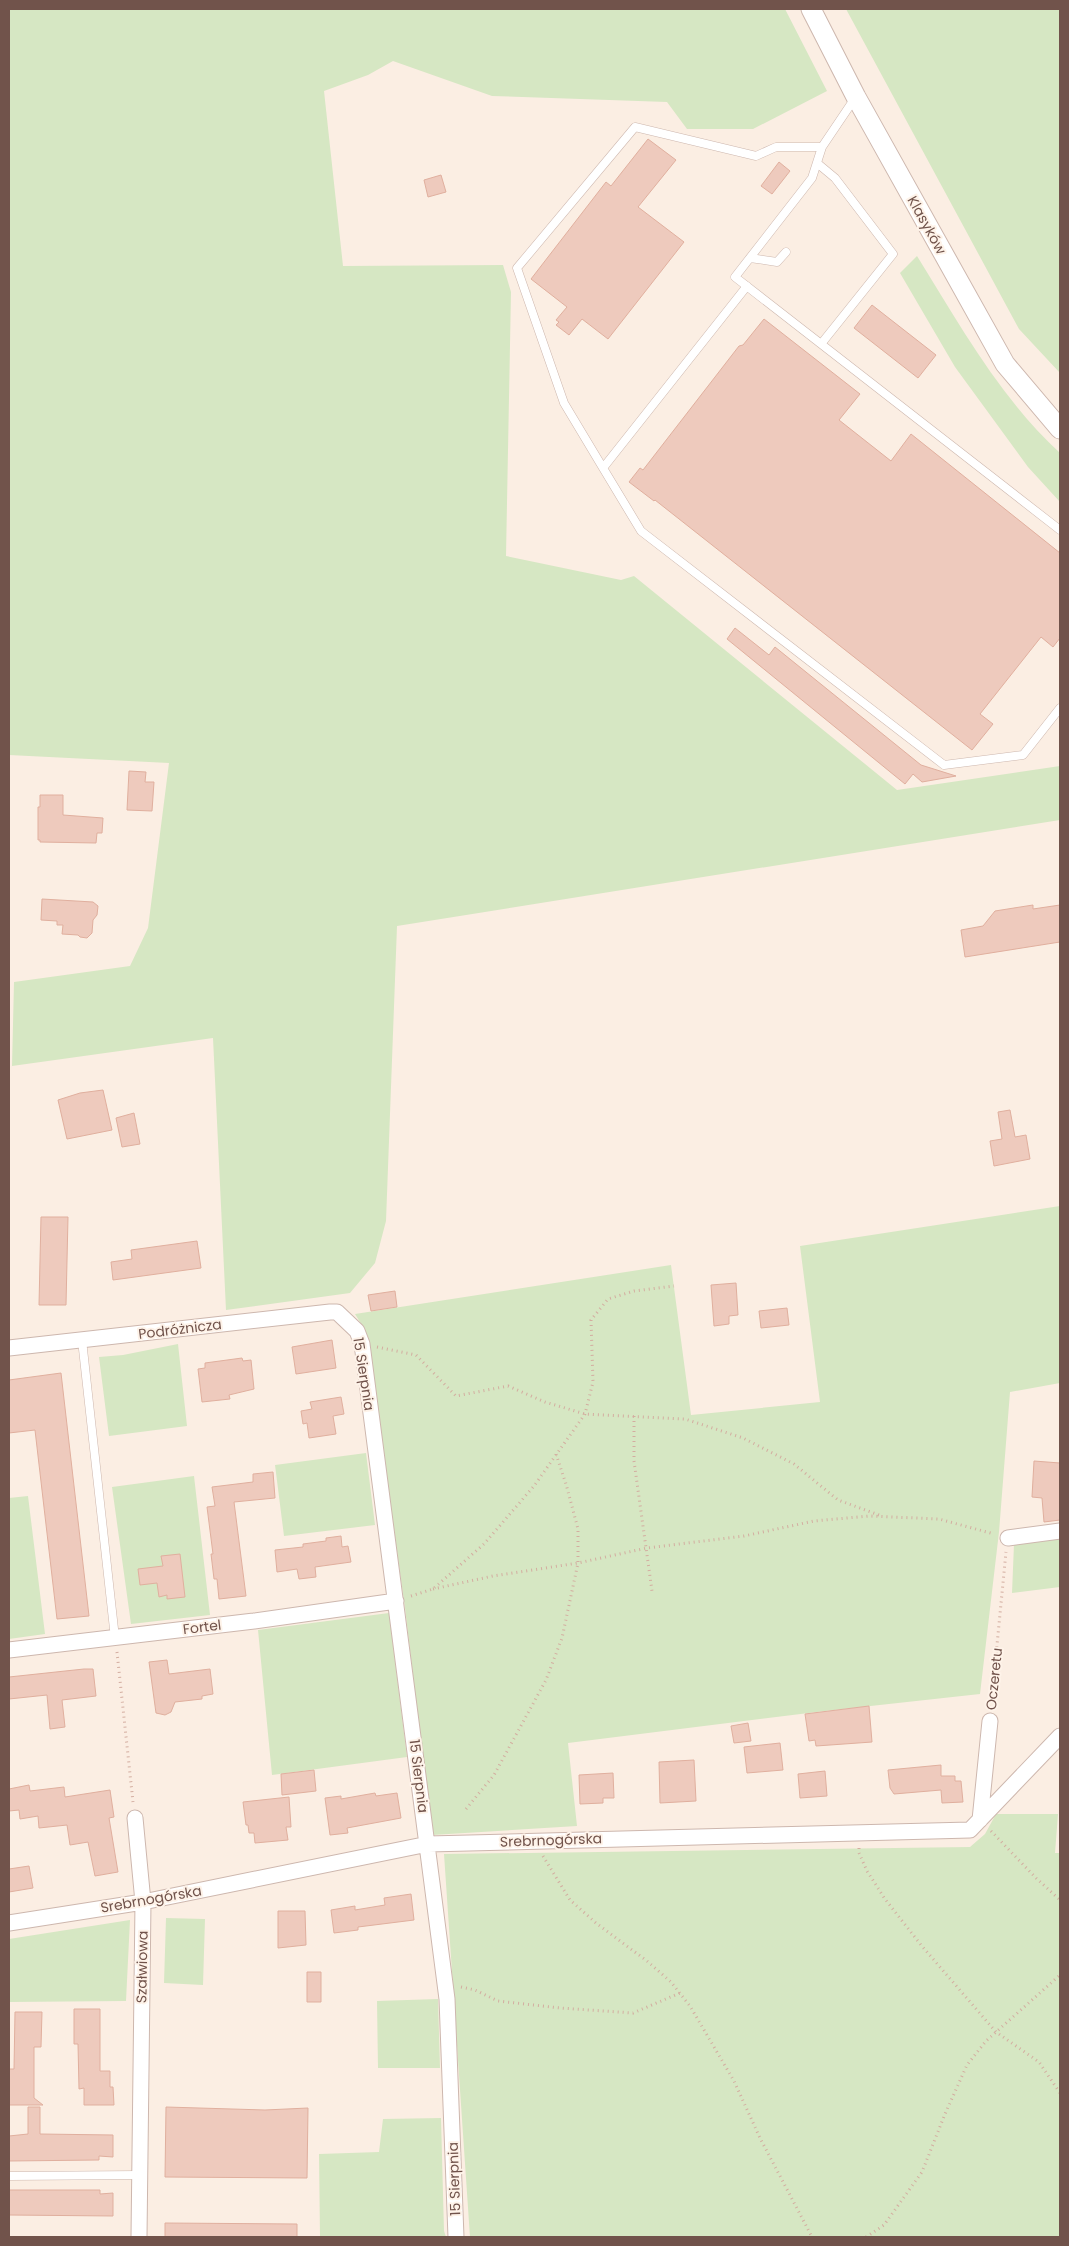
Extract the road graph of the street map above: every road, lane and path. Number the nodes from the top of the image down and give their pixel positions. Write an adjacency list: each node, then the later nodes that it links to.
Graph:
1 (811, 9): 2 (street, Klasyków)
2 (856, 96): 3 (lane); 9 (street, Klasyków)
3 (822, 147): 4 (lane); 10 (lane)
4 (817, 163): 6 (lane); 8 (lane)
5 (786, 252): 6 (lane)
6 (750, 258): 7 (lane)
7 (747, 286): 8 (lane); 10 (lane)
8 (821, 344): 11 (lane)
9 (1060, 429)
10 (603, 468): 12 (lane)
11 (1060, 530)
12 (1060, 708)
13 (674, 1286): 18 (path)
14 (348, 1320): 15 (street, Podróżnicza); 16 (street, 15 Sierpnia)
15 (82, 1340): 17 (street, Podróżnicza); 29 (lane)
16 (362, 1344): 18 (path); 28 (street, 15 Sierpnia)
17 (9, 1348)
18 (585, 1414): 19 (path); 20 (path)
19 (634, 1416): 21 (path); 24 (path)
20 (556, 1454): 25 (path); 26 (path)
21 (882, 1517): 23 (path); 24 (path)
22 (1060, 1530): 23 (street)
23 (1008, 1538): 31 (path, Oczeretu)
24 (647, 1548): 25 (path); 27 (path)
25 (578, 1563): 26 (path); 33 (path)
26 (434, 1588): 28 (path)
27 (652, 1591)
28 (396, 1601): 29 (street, Fortel); 38 (street, 15 Sierpnia)
29 (115, 1638): 30 (street, Fortel); 34 (path)
30 (9, 1650)
31 (990, 1720): 35 (street, Oczeretu)
32 (1060, 1736): 35 (street, Srebrnogórska)
33 (466, 1810)
34 (135, 1818): 40 (street, Szałwiowa)
35 (980, 1820): 36 (street, Srebrnogórska); 39 (path)
36 (859, 1832): 37 (street, Srebrnogórska); 45 (path)
37 (533, 1841): 38 (street, Srebrnogórska); 44 (path)
38 (428, 1844): 40 (street, Srebrnogórska); 43 (street, 15 Sierpnia)
39 (1060, 1900)
40 (143, 1902): 41 (street, Srebrnogórska); 47 (street, Szałwiowa)
41 (9, 1923)
42 (1060, 1975): 45 (path)
43 (445, 1986): 44 (path); 50 (street, 15 Sierpnia)
44 (680, 1993): 51 (path)
45 (996, 2032): 46 (path); 52 (path)
46 (1060, 2093)
47 (140, 2175): 48 (lane); 49 (street, Szałwiowa)
48 (9, 2176)
49 (139, 2237)
50 (456, 2237)
51 (812, 2237)
52 (866, 2237)

